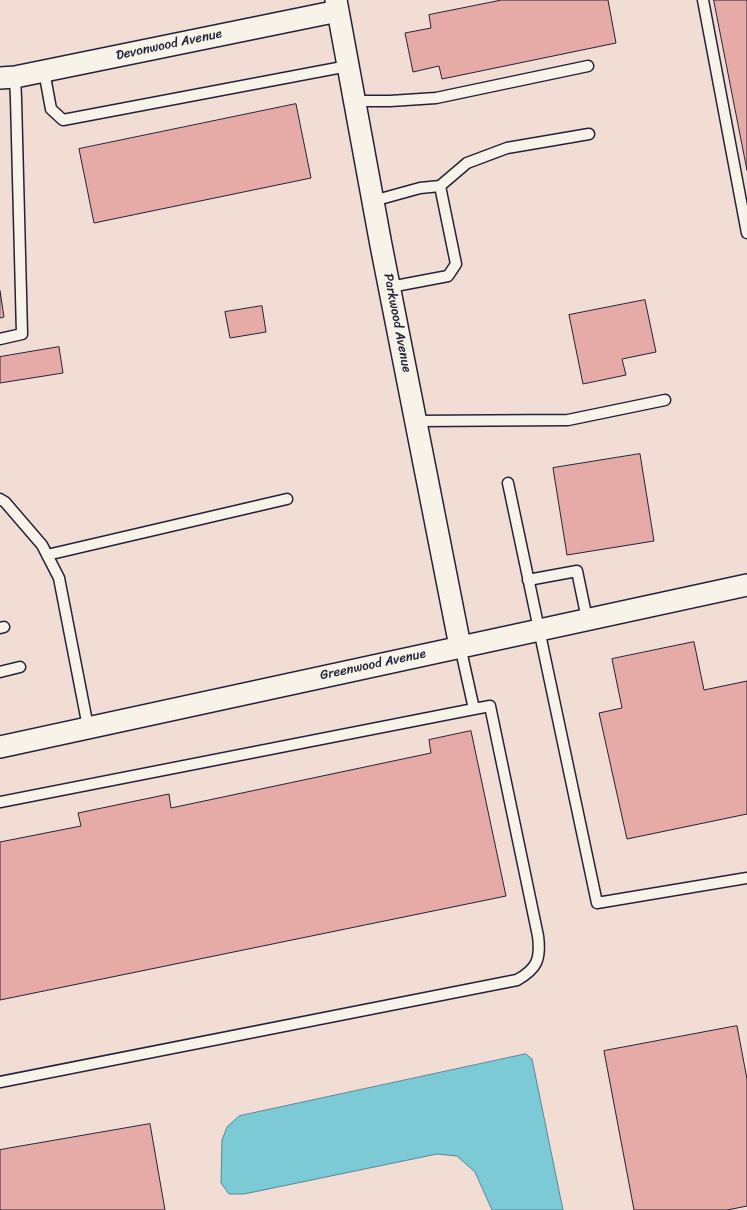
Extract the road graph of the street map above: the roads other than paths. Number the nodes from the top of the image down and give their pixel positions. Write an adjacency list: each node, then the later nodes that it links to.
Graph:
1 (703, 0): 11 (lane)
2 (337, 5): 3 (street, Parkwood Avenue); 5 (street, Devonwood Avenue)
3 (348, 66): 5 (lane); 7 (street, Parkwood Avenue)
4 (588, 66): 7 (lane)
5 (44, 71): 6 (street, Devonwood Avenue)
6 (7, 78): 13 (lane)
7 (354, 101): 10 (street, Parkwood Avenue)
8 (589, 134): 9 (lane)
9 (440, 186): 10 (lane); 12 (lane)
10 (373, 201): 12 (street, Parkwood Avenue)
11 (747, 233)
12 (390, 288): 15 (street, Parkwood Avenue)
13 (0, 339)
14 (665, 400): 15 (lane)
15 (416, 421): 24 (street, Parkwood Avenue)
16 (508, 483): 20 (lane)
17 (0, 499): 19 (lane)
18 (287, 499): 19 (lane)
19 (47, 555): 28 (lane)
20 (528, 580): 22 (lane); 23 (lane)
21 (747, 585): 22 (street, Greenwood Avenue)
22 (588, 619): 23 (street, Greenwood Avenue)
23 (538, 630): 24 (street, Greenwood Avenue); 31 (lane)
24 (460, 646): 27 (lane); 28 (street, Greenwood Avenue)
25 (20, 667): 26 (lane)
26 (0, 672)
27 (474, 709): 30 (lane); 32 (lane)
28 (88, 727): 29 (street, Greenwood Avenue)
29 (0, 747)
30 (0, 802)
31 (747, 878)
32 (0, 1082)

